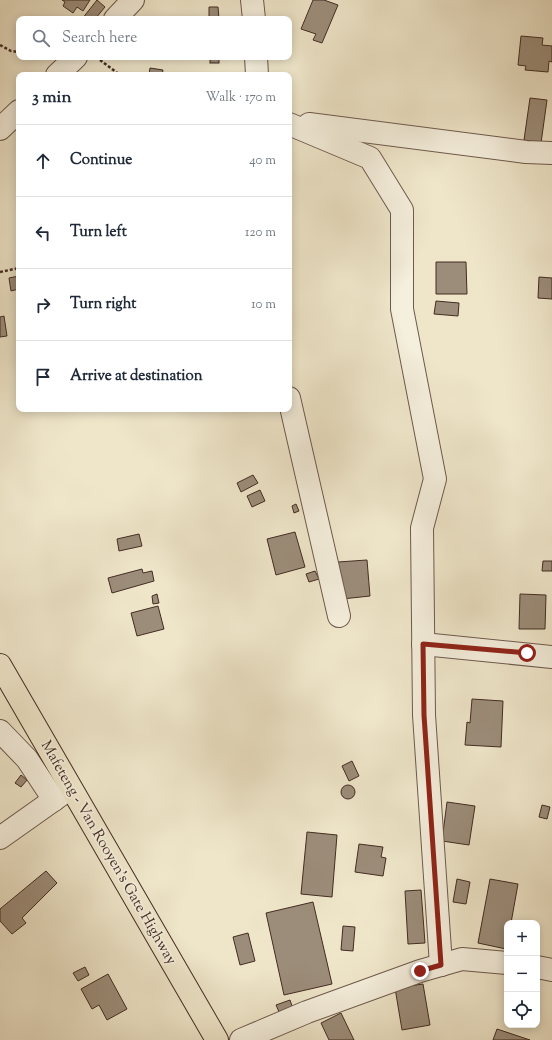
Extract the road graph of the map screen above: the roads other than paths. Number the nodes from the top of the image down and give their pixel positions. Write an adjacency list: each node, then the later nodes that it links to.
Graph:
1 (133, 0): 3 (street)
2 (252, 0): 4 (street)
3 (118, 16)
4 (254, 16)
5 (73, 60): 7 (street)
6 (256, 60): 8 (street)
7 (60, 72)
8 (257, 72)
9 (16, 114): 12 (street)
10 (292, 123): 13 (street)
11 (292, 124): 16 (street)
12 (0, 130)
13 (552, 153)
14 (292, 411): 15 (street)
15 (339, 616)
16 (423, 644): 17 (street); 23 (street)
17 (552, 657)
18 (0, 665): 20 (main road, Mafeteng - Van Rooyen's Gate Highway)
19 (0, 731): 20 (street)
20 (62, 794): 21 (street); 26 (main road, Mafeteng - Van Rooyen's Gate Highway)
21 (0, 838)
22 (504, 962): 23 (street)
23 (441, 965): 27 (street)
24 (540, 968): 25 (street)
25 (552, 970)
26 (217, 1040)
27 (241, 1040)

